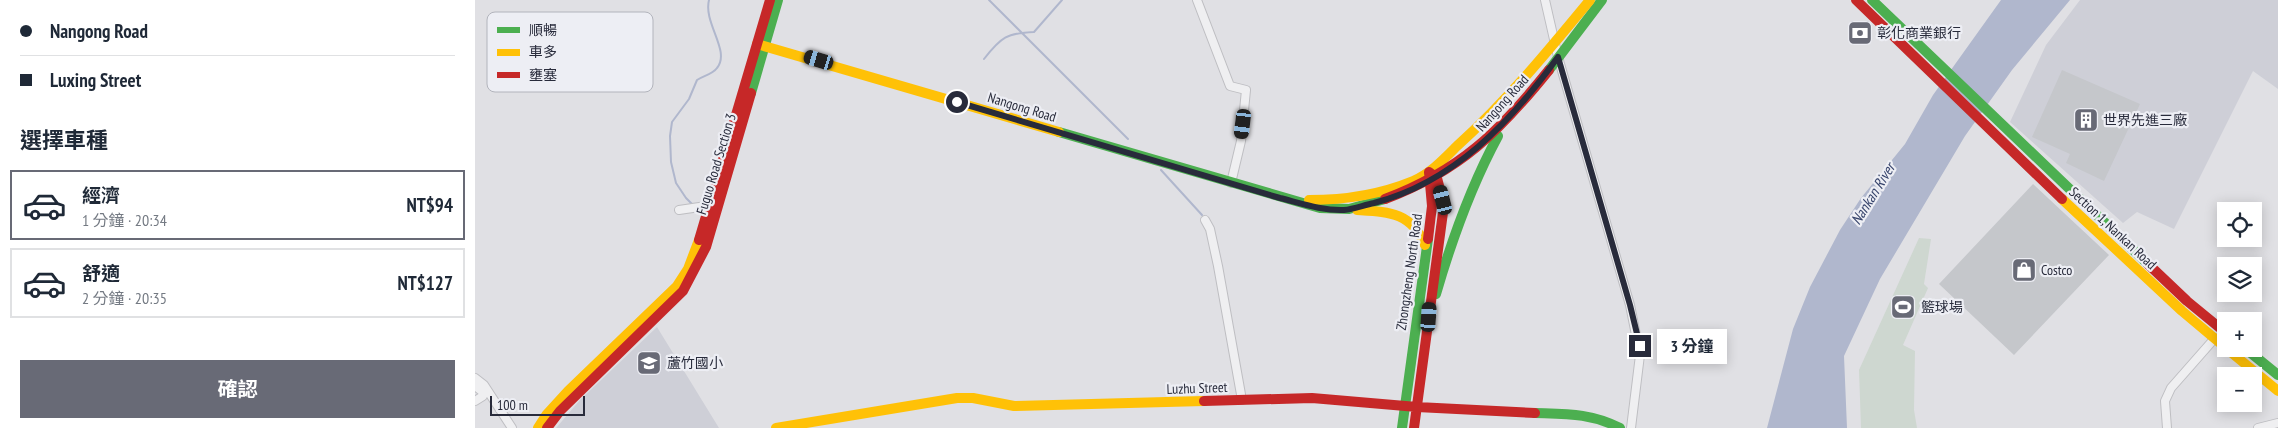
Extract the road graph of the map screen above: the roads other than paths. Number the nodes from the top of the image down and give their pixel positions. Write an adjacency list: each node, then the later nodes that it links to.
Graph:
1 (770, 0): 10 (street, Fuguo Road Section 3)
2 (778, 0): 10 (street, Fuguo Road Section 3)
3 (1197, 0): 15 (street)
4 (1545, 0): 9 (street)
5 (1591, 0): 9 (street, Nangong Road)
6 (1602, 0): 11 (street, Nangong Road)
7 (1856, 0): 12 (street)
8 (1872, 0): 12 (street)
9 (1555, 44): 11 (street); 14 (street, Nangong Road)
10 (761, 45): 15 (street, Nangong Road); 17 (street, Fuguo Road Section 3)
11 (1558, 57): 13 (street, Nangong Road); 44 (street)
12 (1936, 68): 24 (street, Section 1, Nankan Road); 25 (street, Section 1, Nankan Road)
13 (1515, 111): 14 (street, Nangong Road); 23 (street)
14 (1431, 177): 16 (street, Nangong Road); 19 (street, Nangong Road); 21 (street, Zhongzheng North Road); 23 (street, Zhongzheng North Road)
15 (1231, 183): 16 (street, Nangong Road)
16 (1280, 198): 19 (street, Nangong Road)
17 (713, 205): 18 (street); 22 (street, Fuguo Road Section 3)
18 (679, 210)
19 (1346, 210): 21 (street)
20 (1205, 220): 32 (street)
21 (1425, 245): 34 (street, Zhongzheng North Road)
22 (650, 317): 38 (street); 39 (street)
23 (1429, 317): 35 (street, Zhongzheng North Road)
24 (2217, 326)
25 (2215, 338): 45 (street)
26 (2238, 357): 31 (street, Section 1, Nankan Road)
27 (2256, 357): 28 (street)
28 (2278, 375)
29 (475, 378): 37 (street)
30 (475, 386): 33 (street)
31 (2278, 391)
32 (1242, 400): 34 (street, Luzhu Street); 40 (street, Luzhu Street)
33 (475, 401)
34 (1405, 406): 35 (street, Luzhu Street); 41 (street, Zhongzheng North Road)
35 (1417, 407): 42 (street, Zhongzheng North Road); 43 (street, Luzhu Street)
36 (2278, 423): 46 (street)
37 (512, 428)
38 (538, 428)
39 (547, 428)
40 (776, 428)
41 (1402, 428)
42 (1414, 428)
43 (1620, 428)
44 (1631, 428)
45 (2167, 428)
46 (2258, 428)

